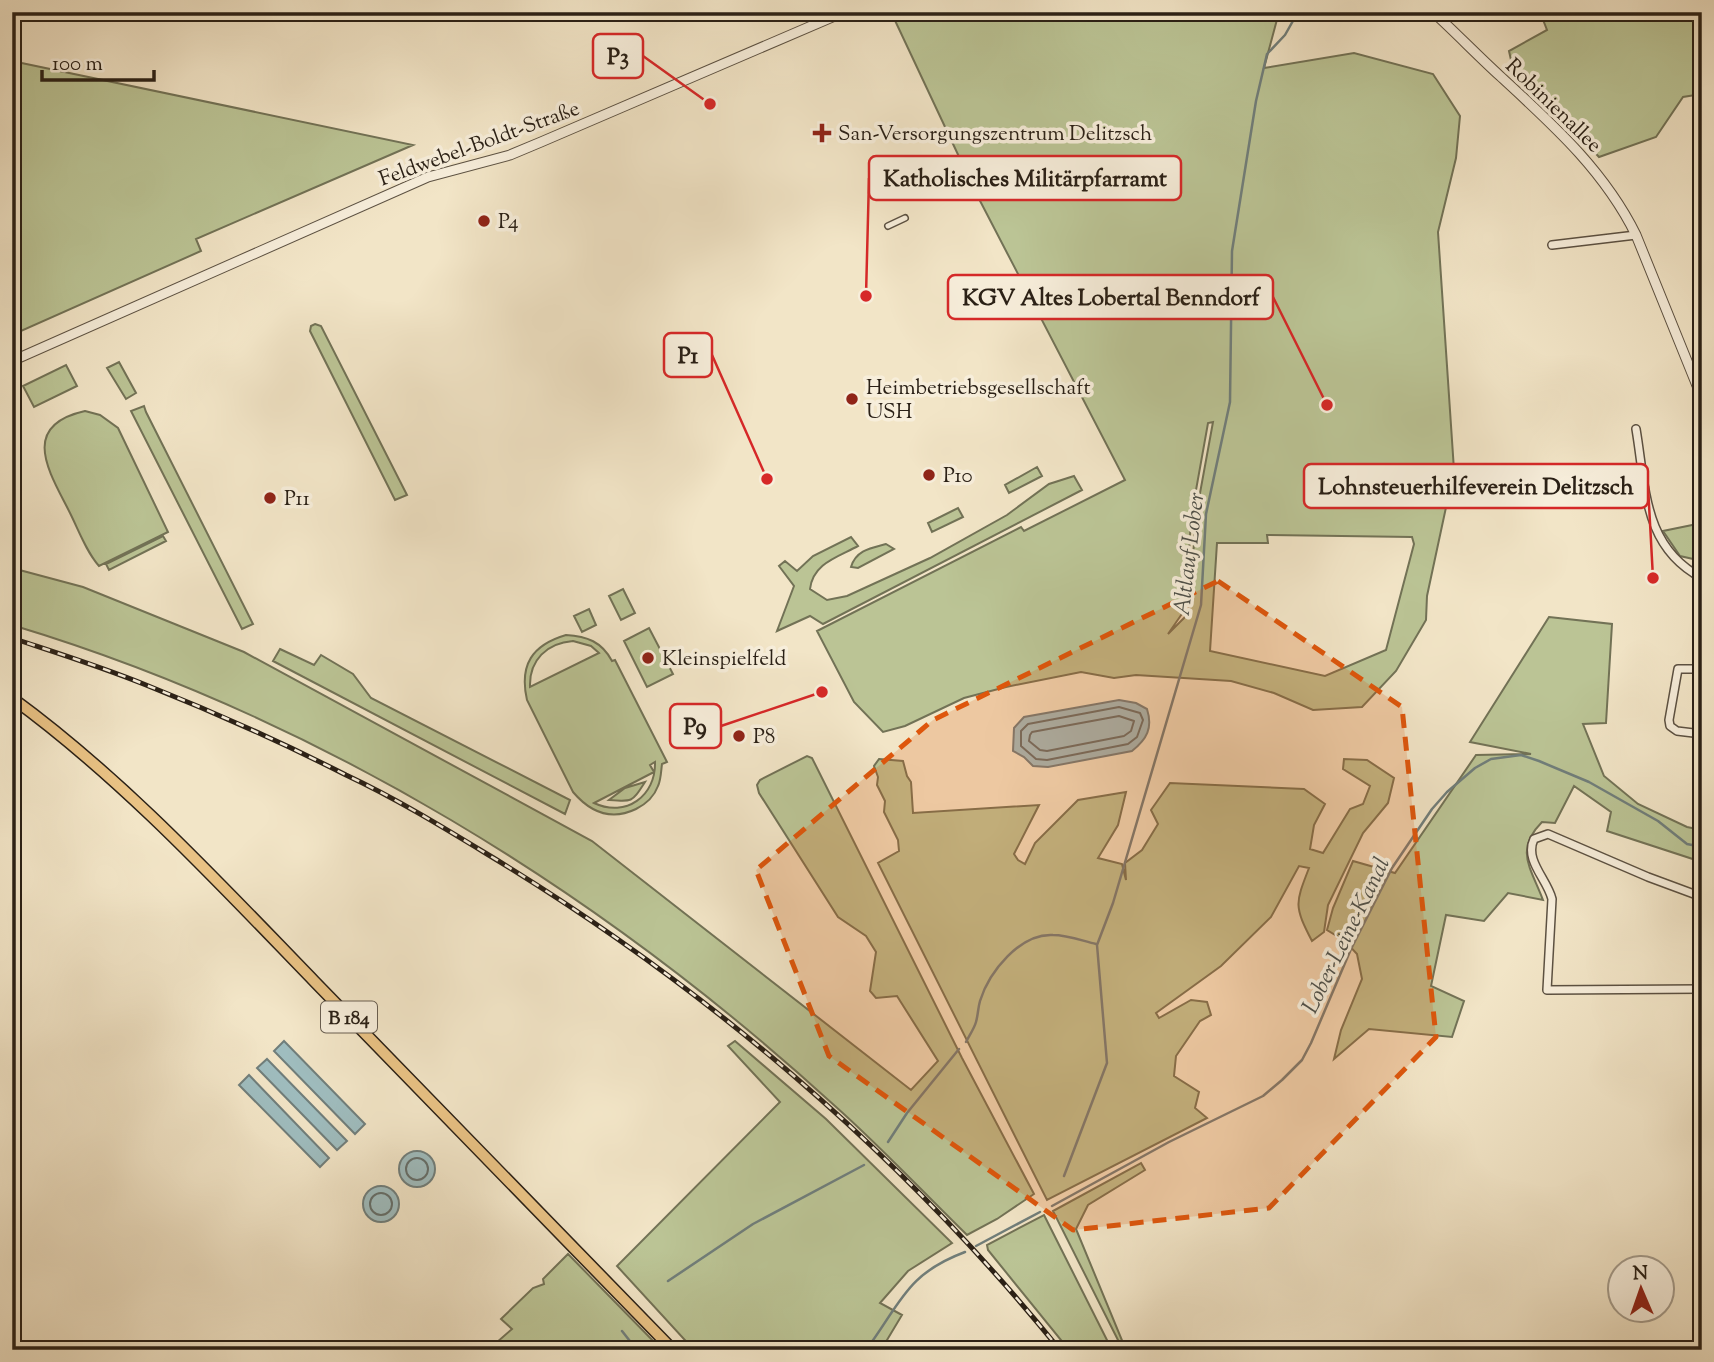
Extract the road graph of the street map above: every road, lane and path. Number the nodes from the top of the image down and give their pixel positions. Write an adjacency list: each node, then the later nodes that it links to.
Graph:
1 (844, 12): 7 (street, Feldwebel-Boldt-Straße)
2 (1433, 12): 5 (street, Robinienallee)
3 (905, 218): 4 (street)
4 (888, 226)
5 (1636, 234): 6 (street); 8 (street, Robinienallee)
6 (1552, 245)
7 (12, 361)
8 (1701, 394)
9 (1636, 429): 10 (street)
10 (1702, 578)
11 (1702, 669): 13 (street)
12 (12, 698): 16 (main road, B 184)
13 (1702, 734)
14 (1702, 897): 15 (street)
15 (1702, 989)
16 (673, 1350)

